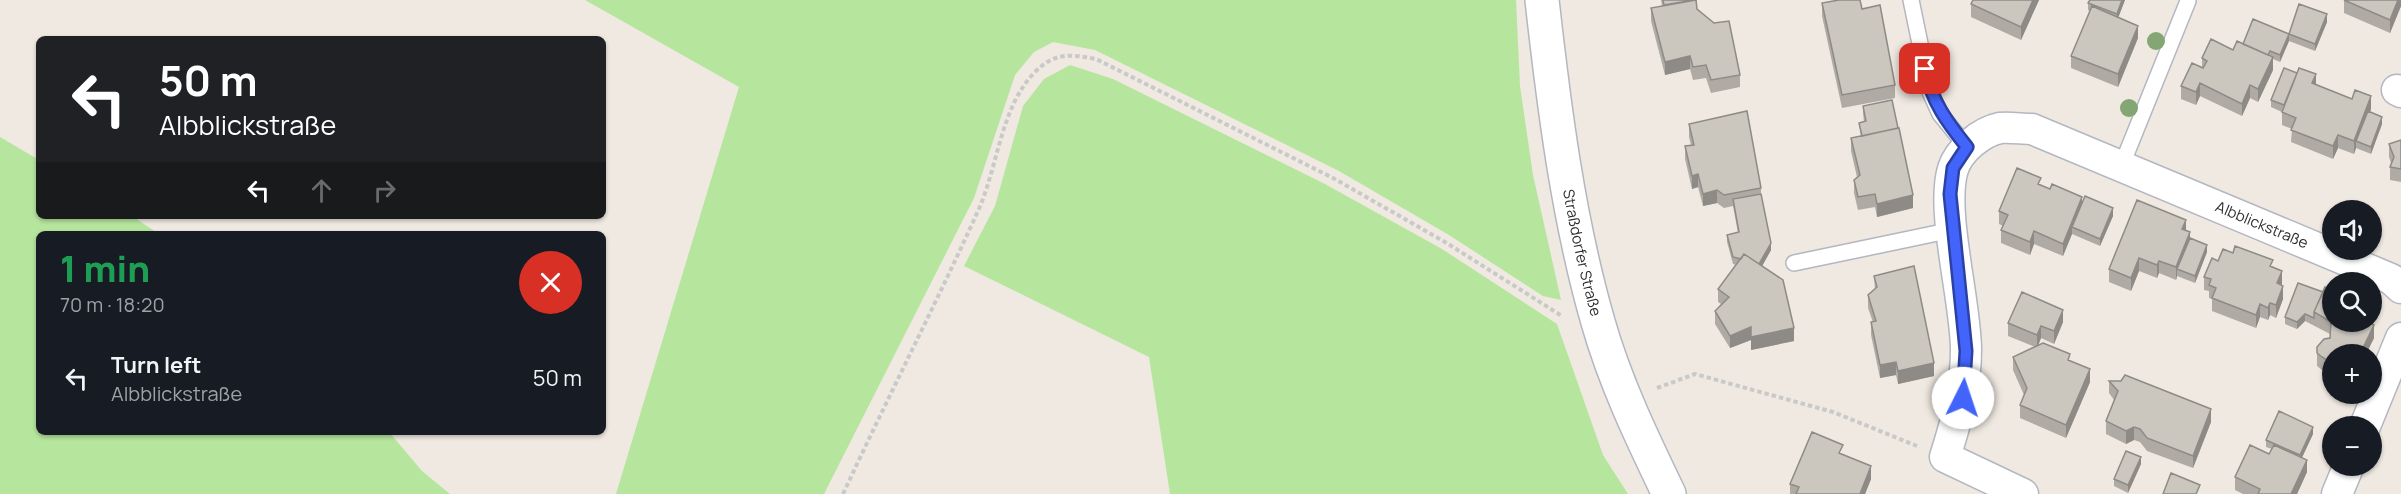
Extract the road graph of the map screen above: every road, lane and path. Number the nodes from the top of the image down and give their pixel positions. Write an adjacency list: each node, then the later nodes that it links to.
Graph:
1 (1542, 0): 9 (street, Straßdorfer Straße)
2 (1911, 0): 4 (lane)
3 (2188, 1): 5 (lane)
4 (1967, 147): 5 (street, Albblickstraße); 6 (street, Albblickstraße)
5 (2121, 167): 8 (street, Albblickstraße)
6 (1952, 230): 7 (lane); 13 (street, Albblickstraße)
7 (1794, 263)
8 (2401, 288)
9 (1598, 322): 11 (street, Straßdorfer Straße); 15 (path)
10 (2401, 338): 12 (street)
11 (1626, 402): 13 (path); 16 (street, Straßdorfer Straße)
12 (2369, 416)
13 (1944, 457): 17 (street)
14 (2344, 476): 18 (street)
15 (843, 494)
16 (1669, 494)
17 (2024, 494)
18 (2337, 494)

